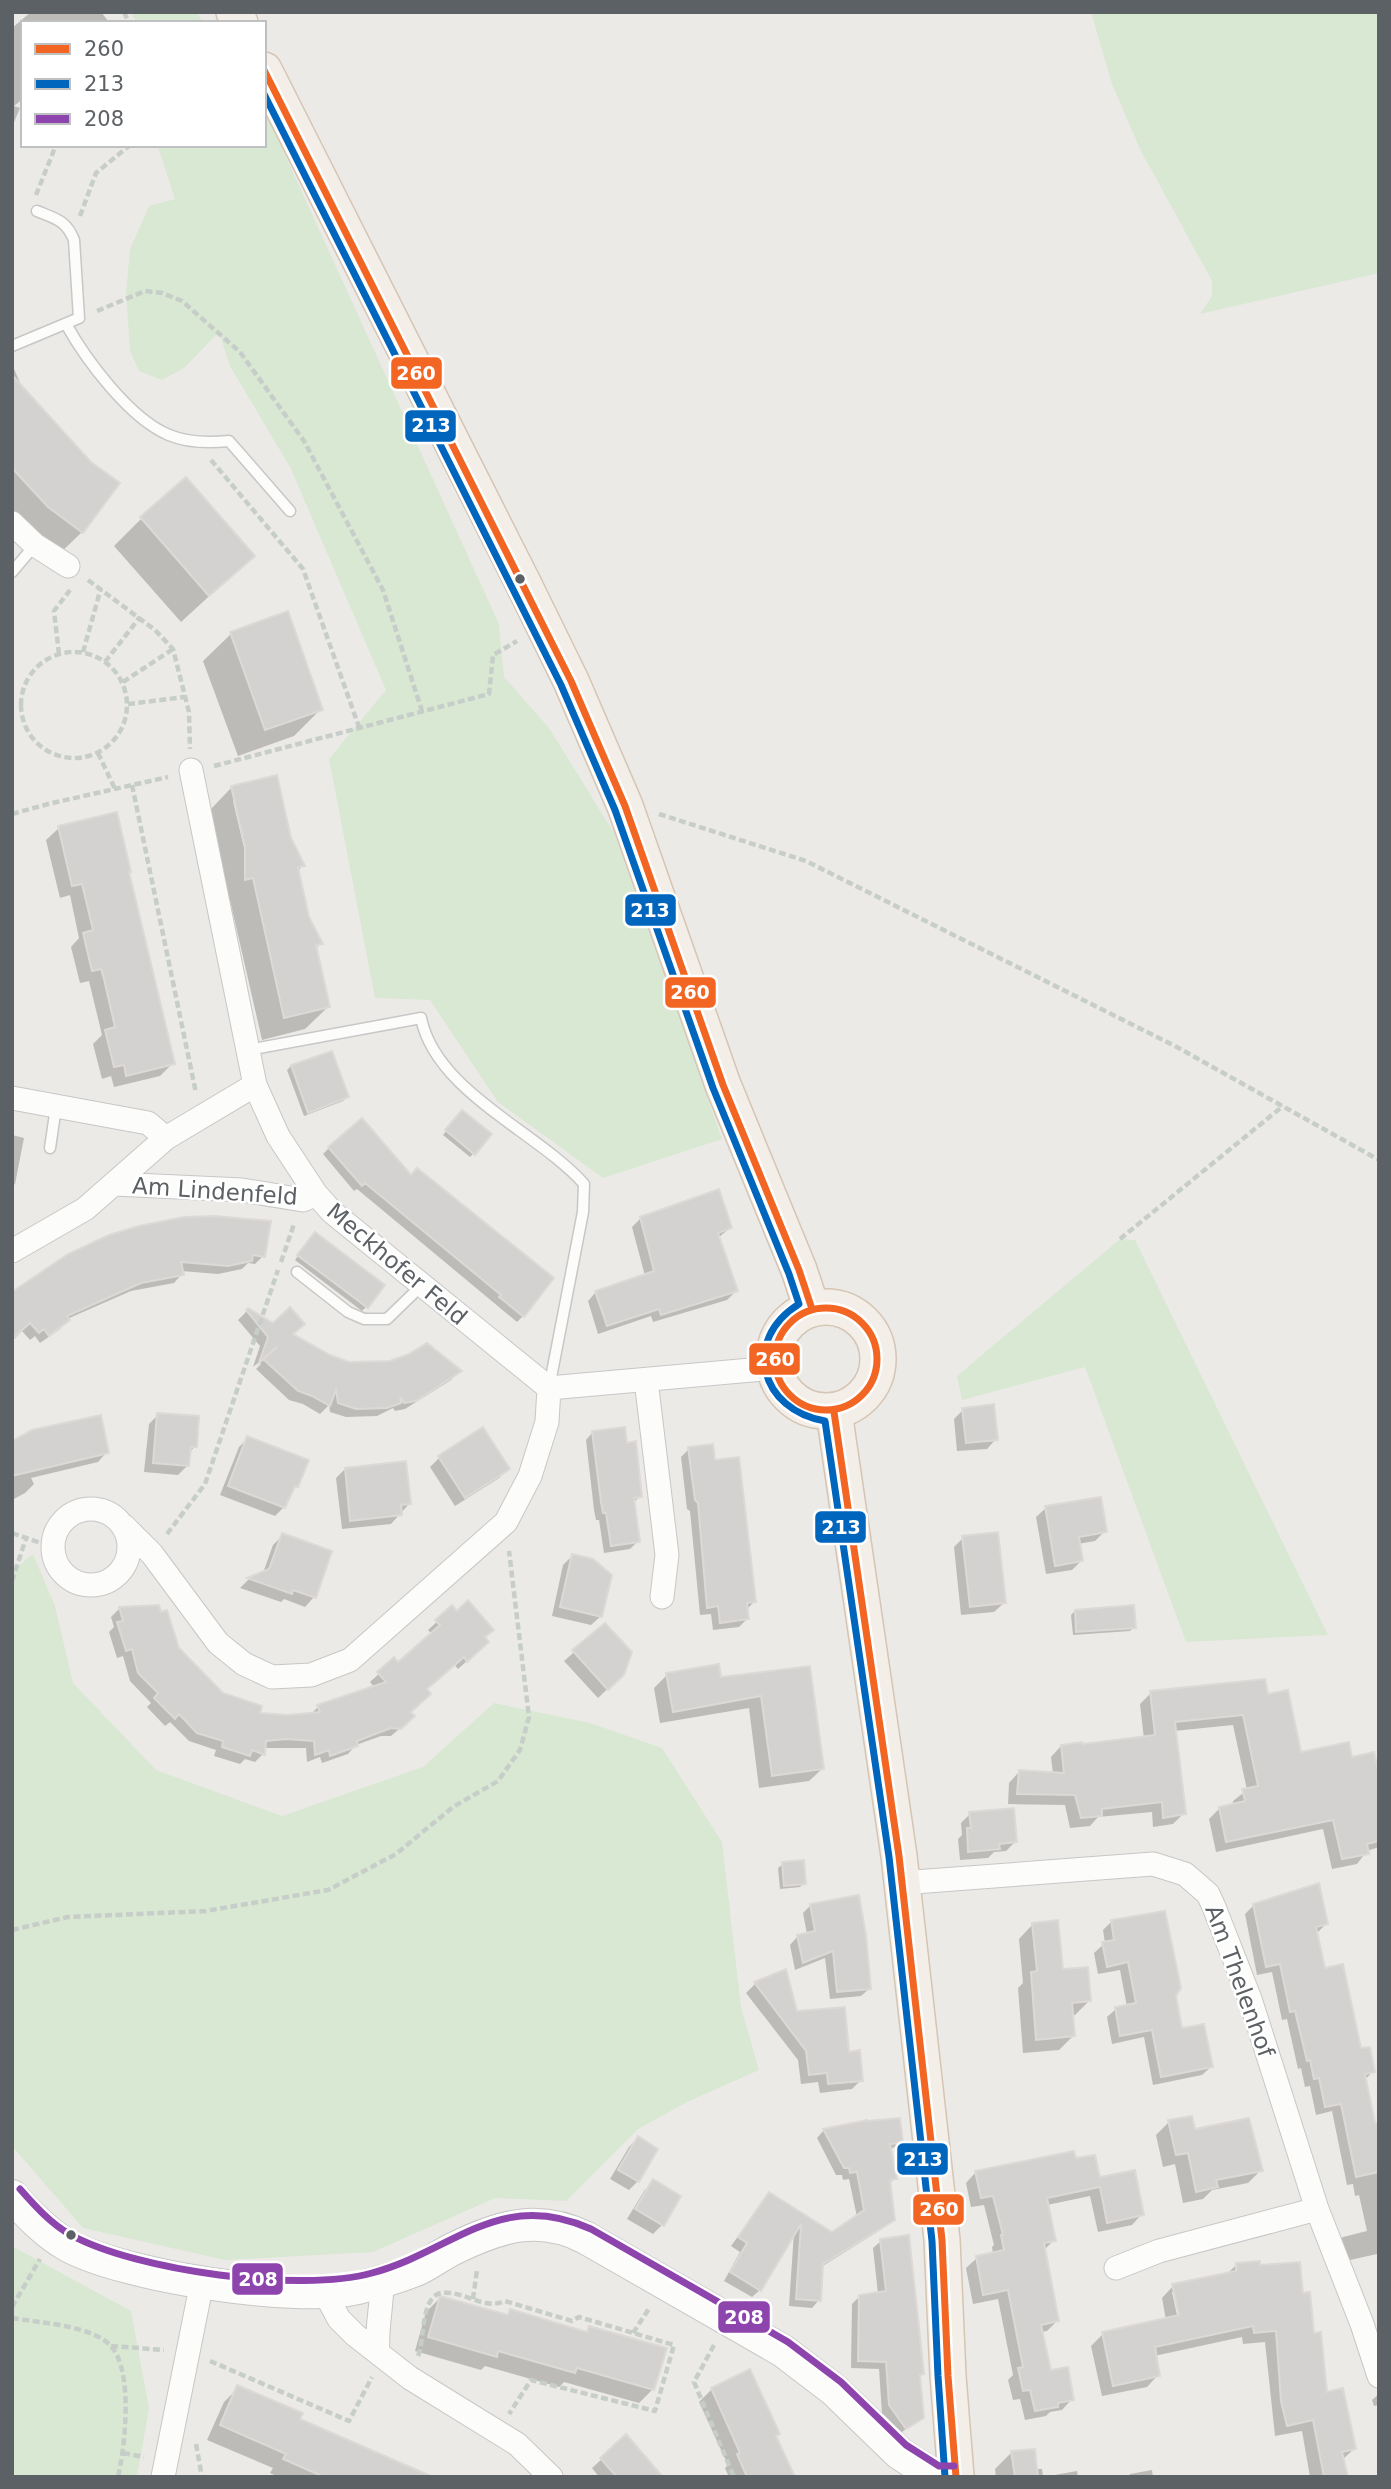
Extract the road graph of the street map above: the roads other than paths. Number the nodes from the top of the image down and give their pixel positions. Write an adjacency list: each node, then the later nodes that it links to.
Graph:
1 (266, 75): 22 (main road)
2 (37, 211): 3 (lane)
3 (66, 324): 4 (lane); 5 (lane)
4 (12, 346)
5 (290, 511)
6 (12, 523): 7 (street)
7 (35, 545): 8 (street); 9 (lane)
8 (74, 571)
9 (12, 572)
10 (191, 770): 11 (street, Meckhofer Feld)
11 (248, 1050): 12 (street, Meckhofer Feld); 25 (lane)
12 (255, 1085): 15 (street, Am Lindenfeld); 18 (street, Meckhofer Feld)
13 (12, 1098): 14 (street)
14 (56, 1107): 15 (street); 16 (lane)
15 (166, 1138): 17 (street, Am Lindenfeld)
16 (50, 1148)
17 (114, 1184): 18 (street, Am Lindenfeld); 19 (street, Am Lindenfeld)
18 (309, 1197): 21 (street, Meckhofer Feld)
19 (12, 1251)
20 (297, 1272): 21 (lane)
21 (421, 1286): 25 (street, Meckhofer Feld)
22 (812, 1309): 23 (main road); 26 (main road)
23 (774, 1368): 24 (street); 26 (main road)
24 (646, 1380): 25 (street); 28 (street)
25 (549, 1388): 27 (street)
26 (834, 1412): 29 (main road)
27 (124, 1526): 27 (street)
28 (662, 1597)
29 (901, 1883): 31 (street, Am Thelenhof); 38 (main road)
30 (12, 2196): 33 (street)
31 (1317, 2209): 32 (street); 37 (street, Am Thelenhof)
32 (1116, 2268)
33 (202, 2282): 35 (street); 39 (street)
34 (382, 2282): 35 (street); 36 (street); 38 (street)
35 (325, 2293): 36 (street)
36 (380, 2355): 40 (street)
37 (1379, 2376)
38 (956, 2476)
39 (163, 2477)
40 (551, 2477)

